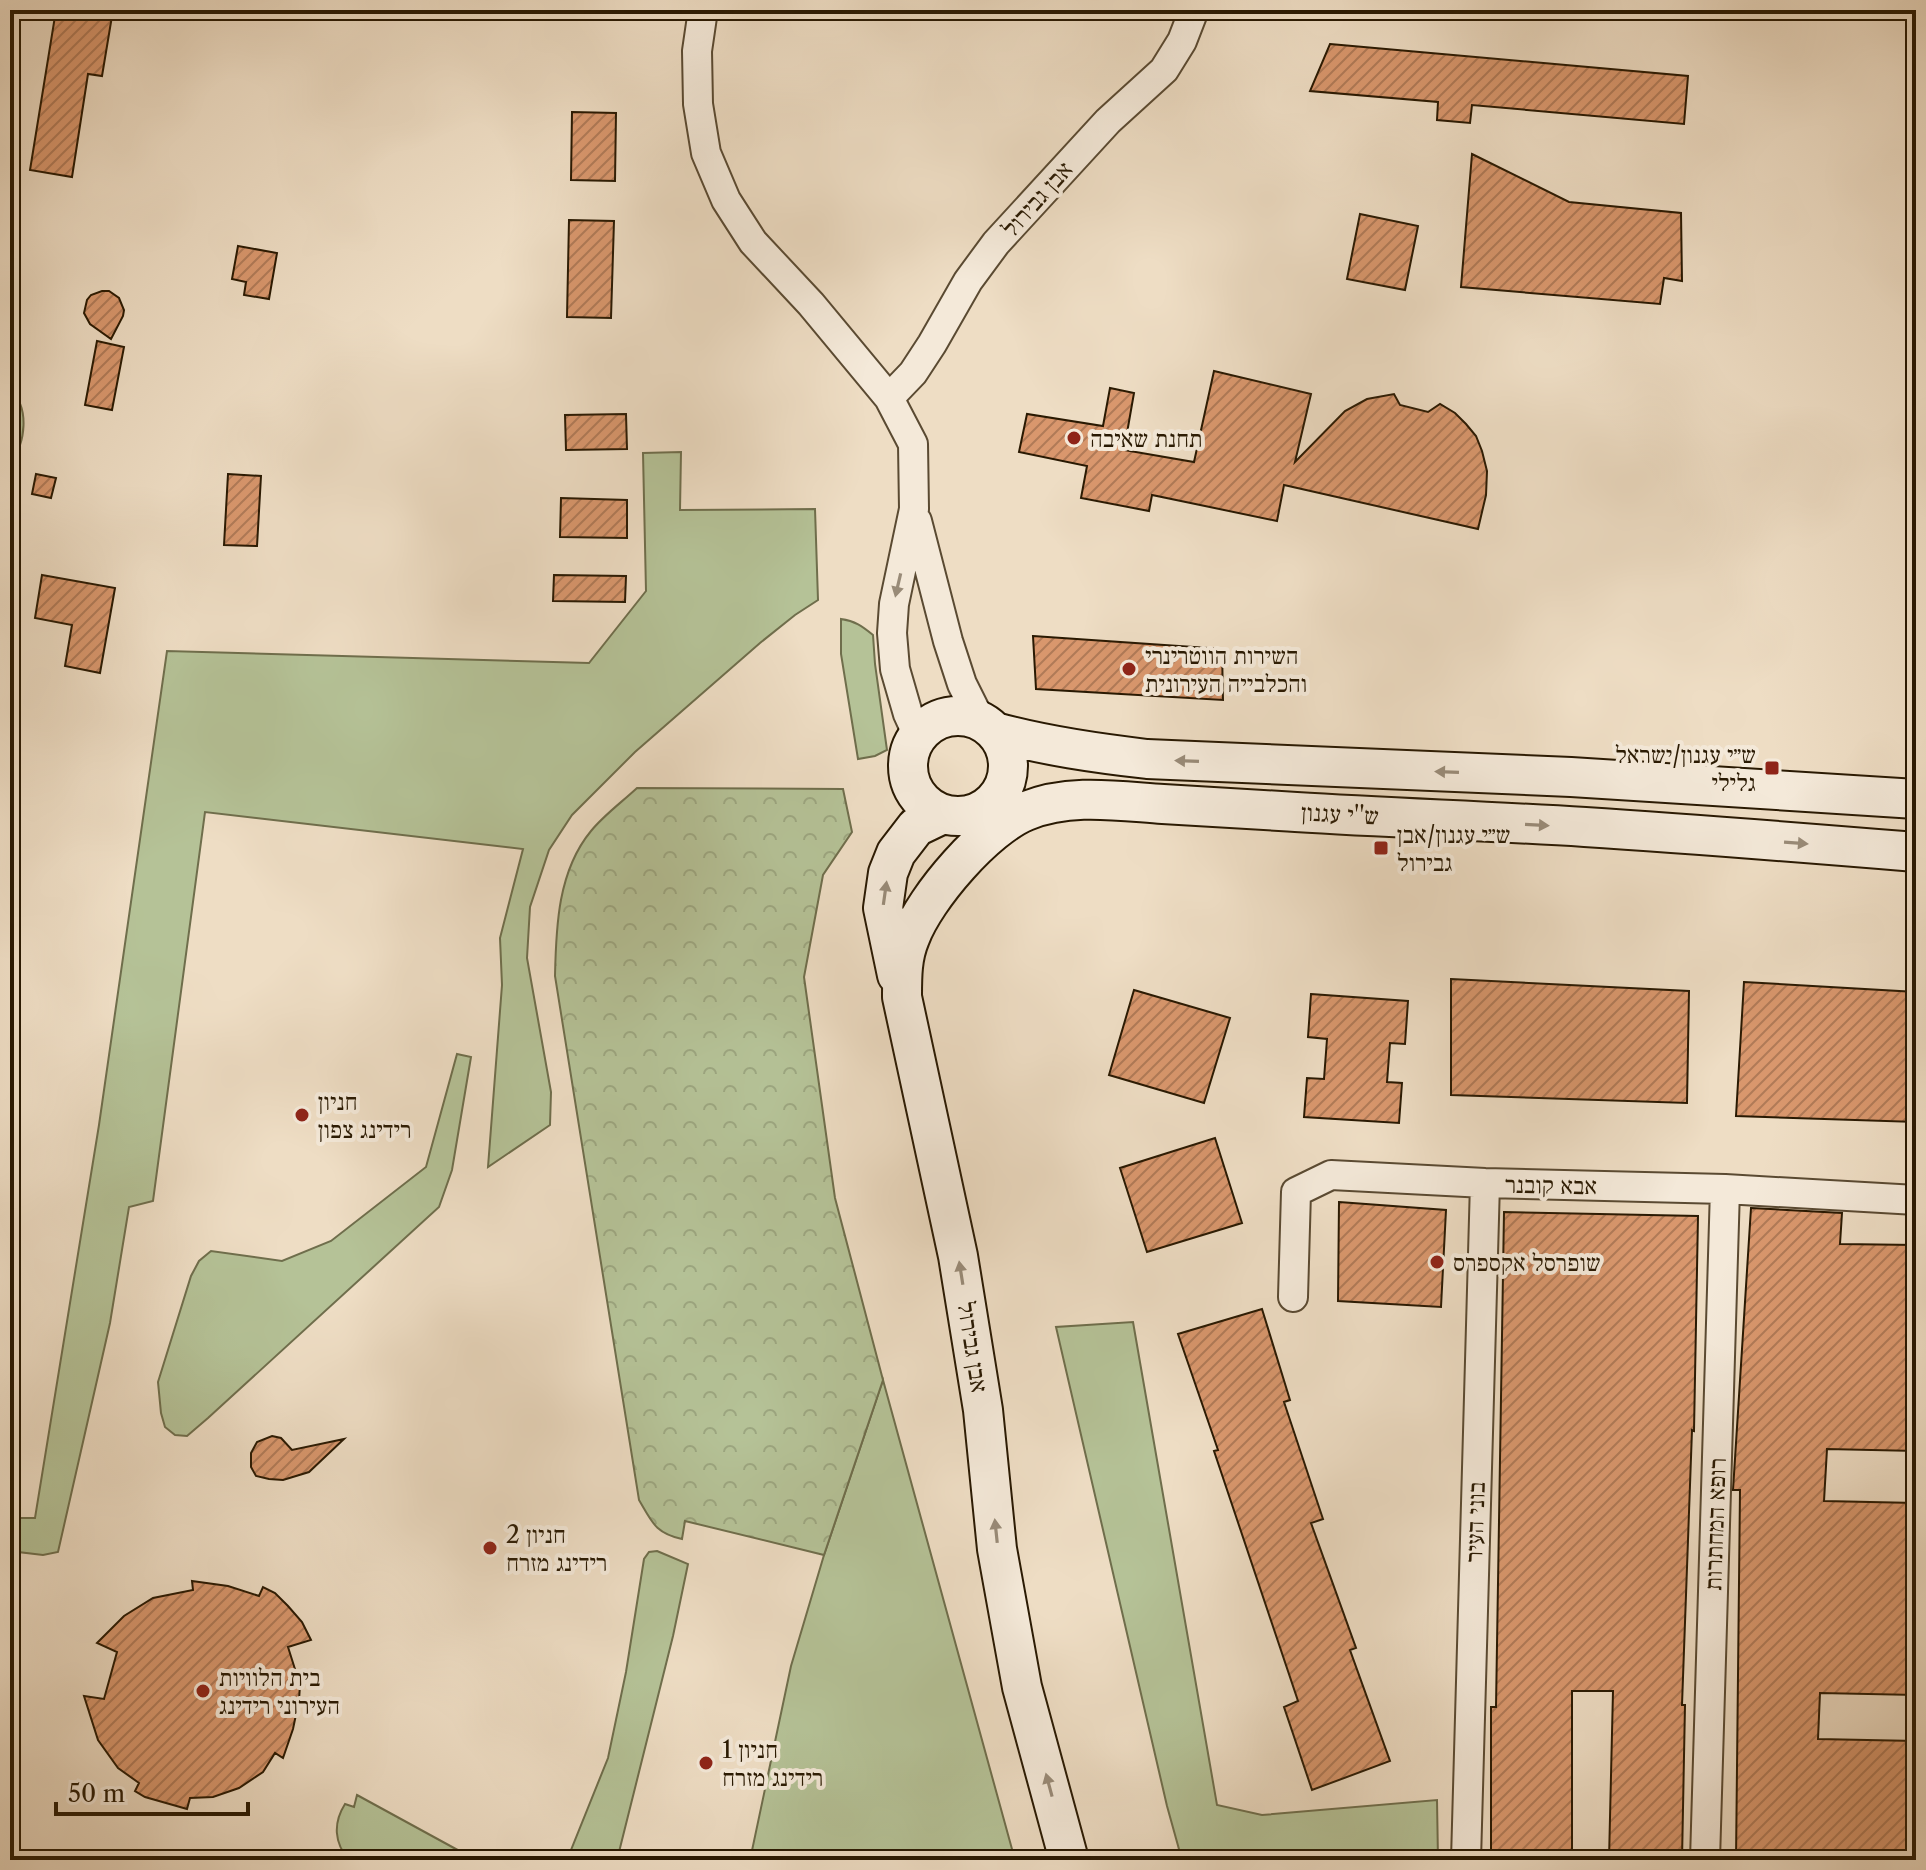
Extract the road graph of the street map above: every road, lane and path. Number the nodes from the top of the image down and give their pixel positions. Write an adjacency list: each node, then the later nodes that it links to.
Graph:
1 (703, 10): 3 (street)
2 (1194, 10): 3 (street, אבן גבירול)
3 (889, 398): 4 (street)
4 (914, 509): 5 (street); 6 (street, one-way to 6)
5 (988, 727): 6 (main road); 7 (main road); 8 (main road, ש''י עגנון, one-way to 5)
6 (918, 736): 9 (main road)
7 (998, 797): 9 (main road); 10 (main road)
8 (1916, 799)
9 (943, 814): 13 (main road, one-way to 9)
10 (1333, 814): 11 (main road, ש''י עגנון, one-way to 11); 12 (main road, ש''י עגנון)
11 (1916, 852)
12 (972, 853): 13 (main road, אבן גבירול)
13 (902, 997): 18 (main road, אבן גבירול, one-way to 13)
14 (1485, 1183): 15 (street, אבא קובנר); 17 (street, אבא קובנר); 19 (street, בוני העיר)
15 (1725, 1189): 16 (street, אבא קובנר); 20 (street, רופא המחתרות)
16 (1916, 1200)
17 (1293, 1297)
18 (1069, 1860)
19 (1466, 1860)
20 (1705, 1860)

